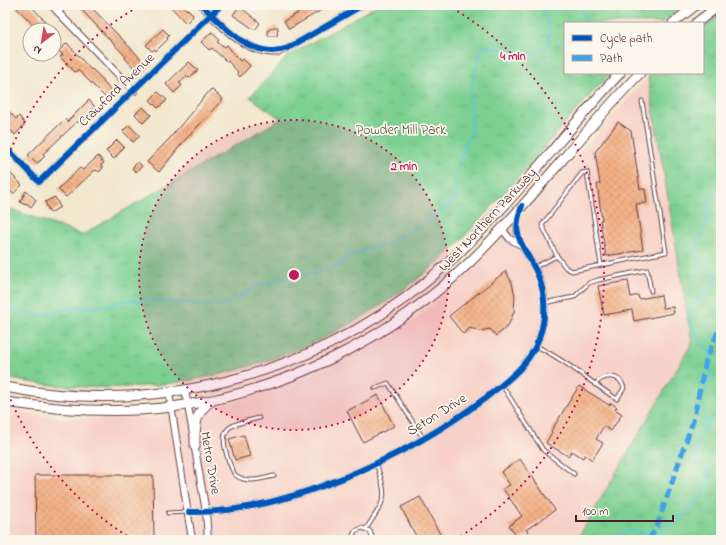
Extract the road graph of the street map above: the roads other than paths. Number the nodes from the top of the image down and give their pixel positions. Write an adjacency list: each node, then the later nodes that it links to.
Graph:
1 (51, 5): 9 (street)
2 (65, 5): 9 (street)
3 (202, 5): 11 (street)
4 (221, 5): 11 (street, Crawford Avenue)
5 (344, 5): 10 (street)
6 (363, 5): 10 (street)
7 (696, 5): 12 (main road)
8 (720, 5): 13 (main road)
9 (58, 12): 17 (street)
10 (349, 13): 14 (street)
11 (211, 15): 14 (street); 17 (street, Crawford Avenue)
12 (674, 22)
13 (697, 22)
14 (278, 52)
15 (619, 74): 21 (main road, West Northern Parkway)
16 (639, 74): 20 (main road, West Northern Parkway)
17 (134, 91): 19 (street, Crawford Avenue)
18 (642, 101): 25 (lane)
19 (5, 146)
20 (522, 206): 22 (main road, West Northern Parkway); 23 (street, Seton Drive)
21 (495, 214): 22 (main road); 34 (main road, West Northern Parkway)
22 (502, 229): 23 (street, Seton Drive); 36 (main road, West Northern Parkway)
23 (521, 245): 26 (street, Seton Drive)
24 (557, 256): 25 (lane); 25 (lane); 26 (lane)
25 (600, 265)
26 (535, 267): 28 (street, Seton Drive)
27 (651, 291): 28 (lane)
28 (544, 303): 29 (street, Seton Drive)
29 (536, 346): 30 (street, Seton Drive); 31 (lane)
30 (502, 385): 41 (street, Seton Drive); 44 (lane)
31 (595, 385): 31 (lane)
32 (5, 387): 35 (main road, West Northern Parkway)
33 (375, 388): 41 (lane)
34 (185, 390): 35 (main road, West Northern Parkway); 38 (street, Metro Drive)
35 (169, 392): 39 (street, Metro Drive)
36 (215, 399): 38 (main road, West Northern Parkway); 42 (main road)
37 (5, 402): 39 (main road, West Northern Parkway)
38 (188, 404): 39 (main road, West Northern Parkway); 42 (street, Metro Drive)
39 (171, 407): 46 (street, Metro Drive)
40 (260, 418): 45 (lane)
41 (423, 438): 43 (street, Seton Drive)
42 (195, 446): 47 (street, Metro Drive)
43 (376, 463): 47 (street, Seton Drive); 49 (lane)
44 (574, 474)
45 (274, 476)
46 (189, 512): 47 (street, Seton Drive); 48 (lane); 50 (street, Metro Drive)
47 (206, 512): 51 (street, Metro Drive)
48 (168, 513)
49 (366, 529): 52 (lane); 53 (lane)
50 (192, 540)
51 (208, 540)
52 (351, 540)
53 (373, 540)

